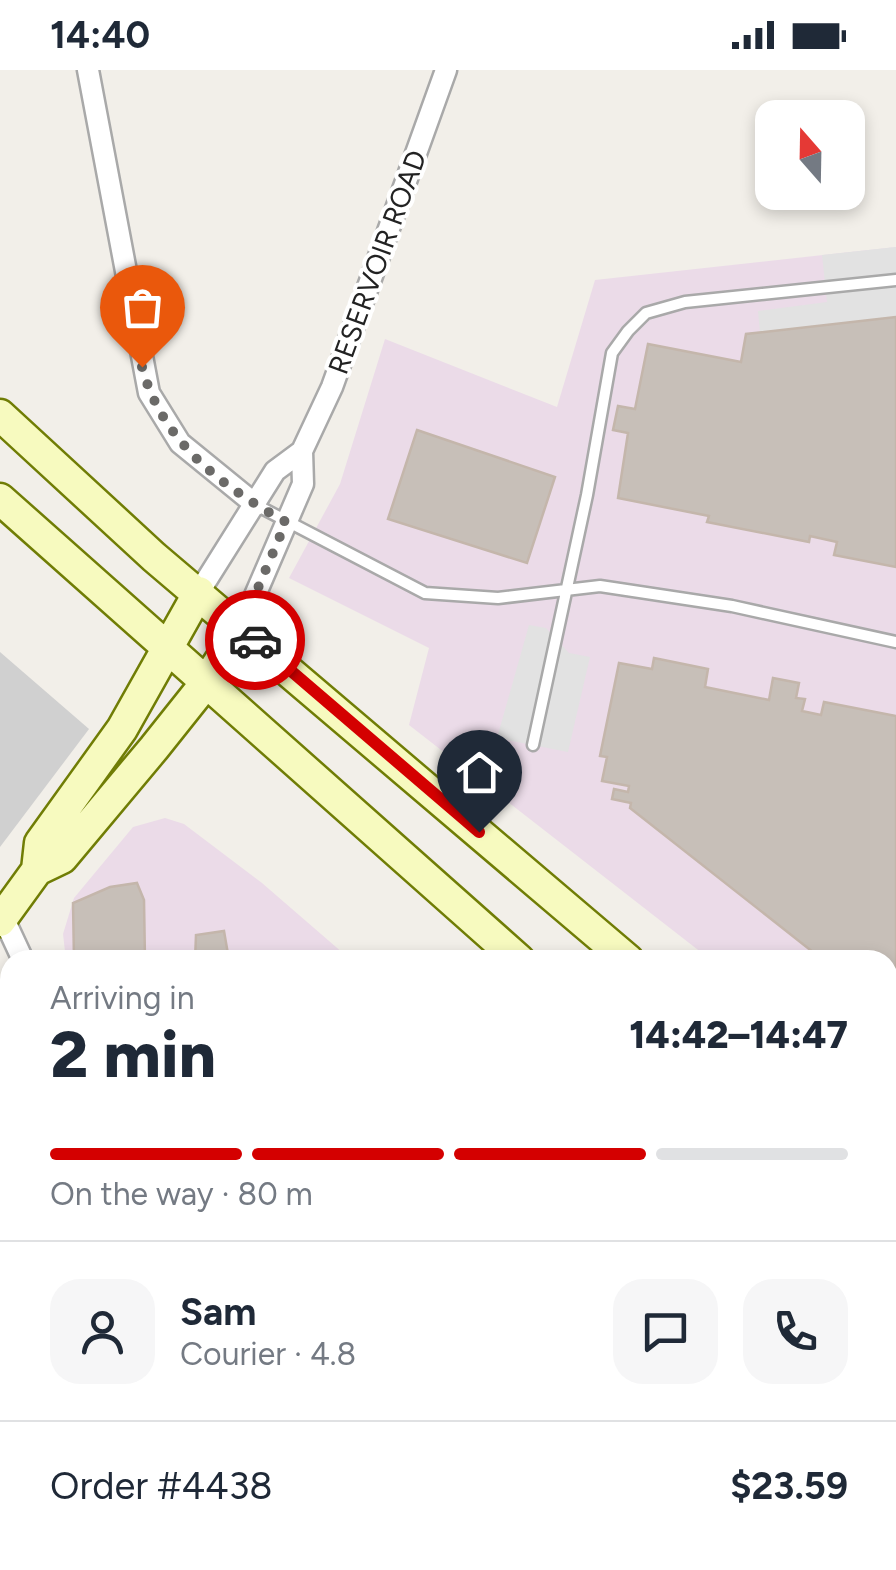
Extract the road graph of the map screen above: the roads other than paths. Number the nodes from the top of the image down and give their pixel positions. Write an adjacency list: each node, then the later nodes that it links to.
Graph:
1 (88, 70): 7 (street)
2 (446, 70): 5 (street, RESERVOIR ROAD)
3 (896, 280): 9 (lane)
4 (0, 416): 10 (main road)
5 (302, 451): 7 (street, RESERVOIR ROAD); 8 (street, RESERVOIR ROAD)
6 (0, 499): 13 (main road)
7 (256, 505): 8 (lane); 10 (street, RESERVOIR ROAD)
8 (286, 522): 9 (lane); 11 (street, RESERVOIR ROAD)
9 (567, 590): 12 (lane); 15 (lane)
10 (199, 592): 11 (main road); 13 (main road, RESERVOIR ROAD)
11 (241, 628): 14 (main road, RESERVOIR ROAD); 20 (main road)
12 (896, 642)
13 (167, 650): 14 (main road); 16 (main road, RESERVOIR ROAD)
14 (205, 684): 16 (main road, RESERVOIR ROAD); 19 (main road)
15 (533, 745)
16 (38, 870): 17 (main road, RESERVOIR ROAD)
17 (2, 919): 18 (street)
18 (18, 950)
19 (507, 950)
20 (616, 950)

